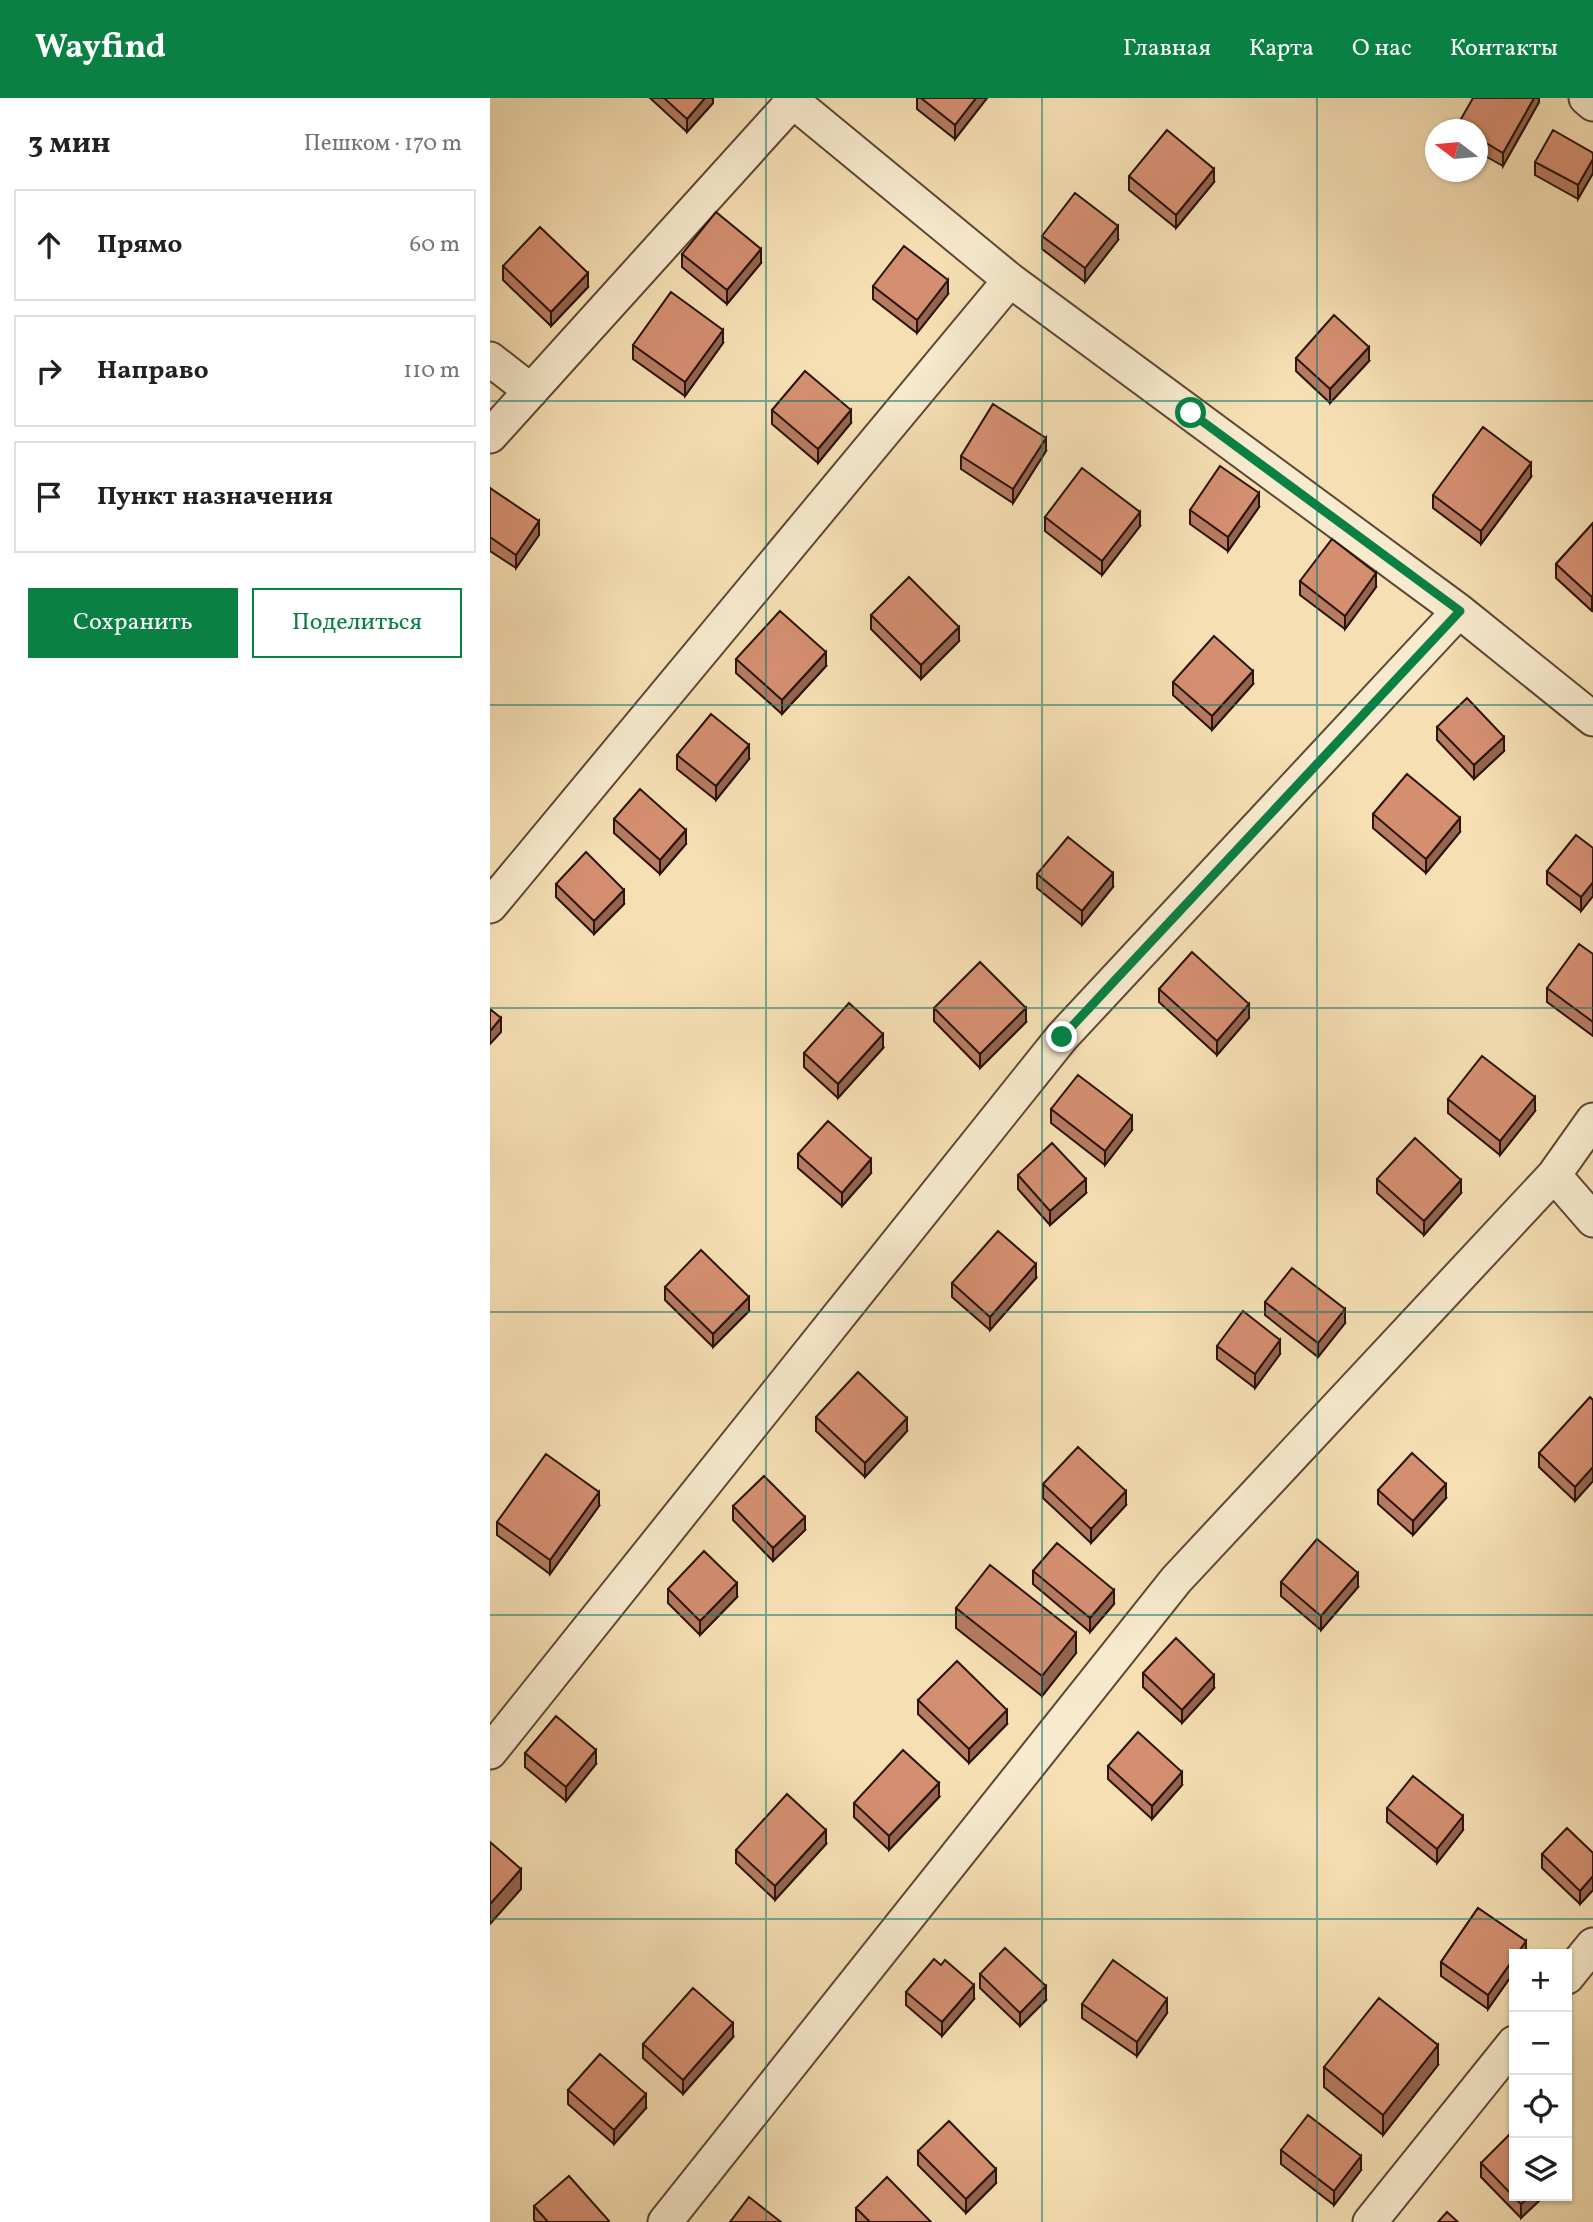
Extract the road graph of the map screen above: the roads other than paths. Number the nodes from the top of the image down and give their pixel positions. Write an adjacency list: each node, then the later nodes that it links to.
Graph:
1 (1586, 98): 3 (street)
2 (791, 100): 4 (street); 6 (street)
3 (1593, 104)
4 (1010, 280): 8 (street); 10 (street)
5 (490, 359): 6 (street)
6 (531, 391): 7 (street)
7 (490, 436)
8 (1460, 611): 9 (street); 14 (street)
9 (1593, 719)
10 (490, 906)
11 (1593, 1120): 12 (street)
12 (1554, 1175): 13 (street); 18 (street)
13 (1593, 1220)
14 (490, 1752)
15 (1593, 1945): 16 (street)
16 (1572, 1971)
17 (1509, 2048): 19 (street)
18 (665, 2222)
19 (1370, 2222)

